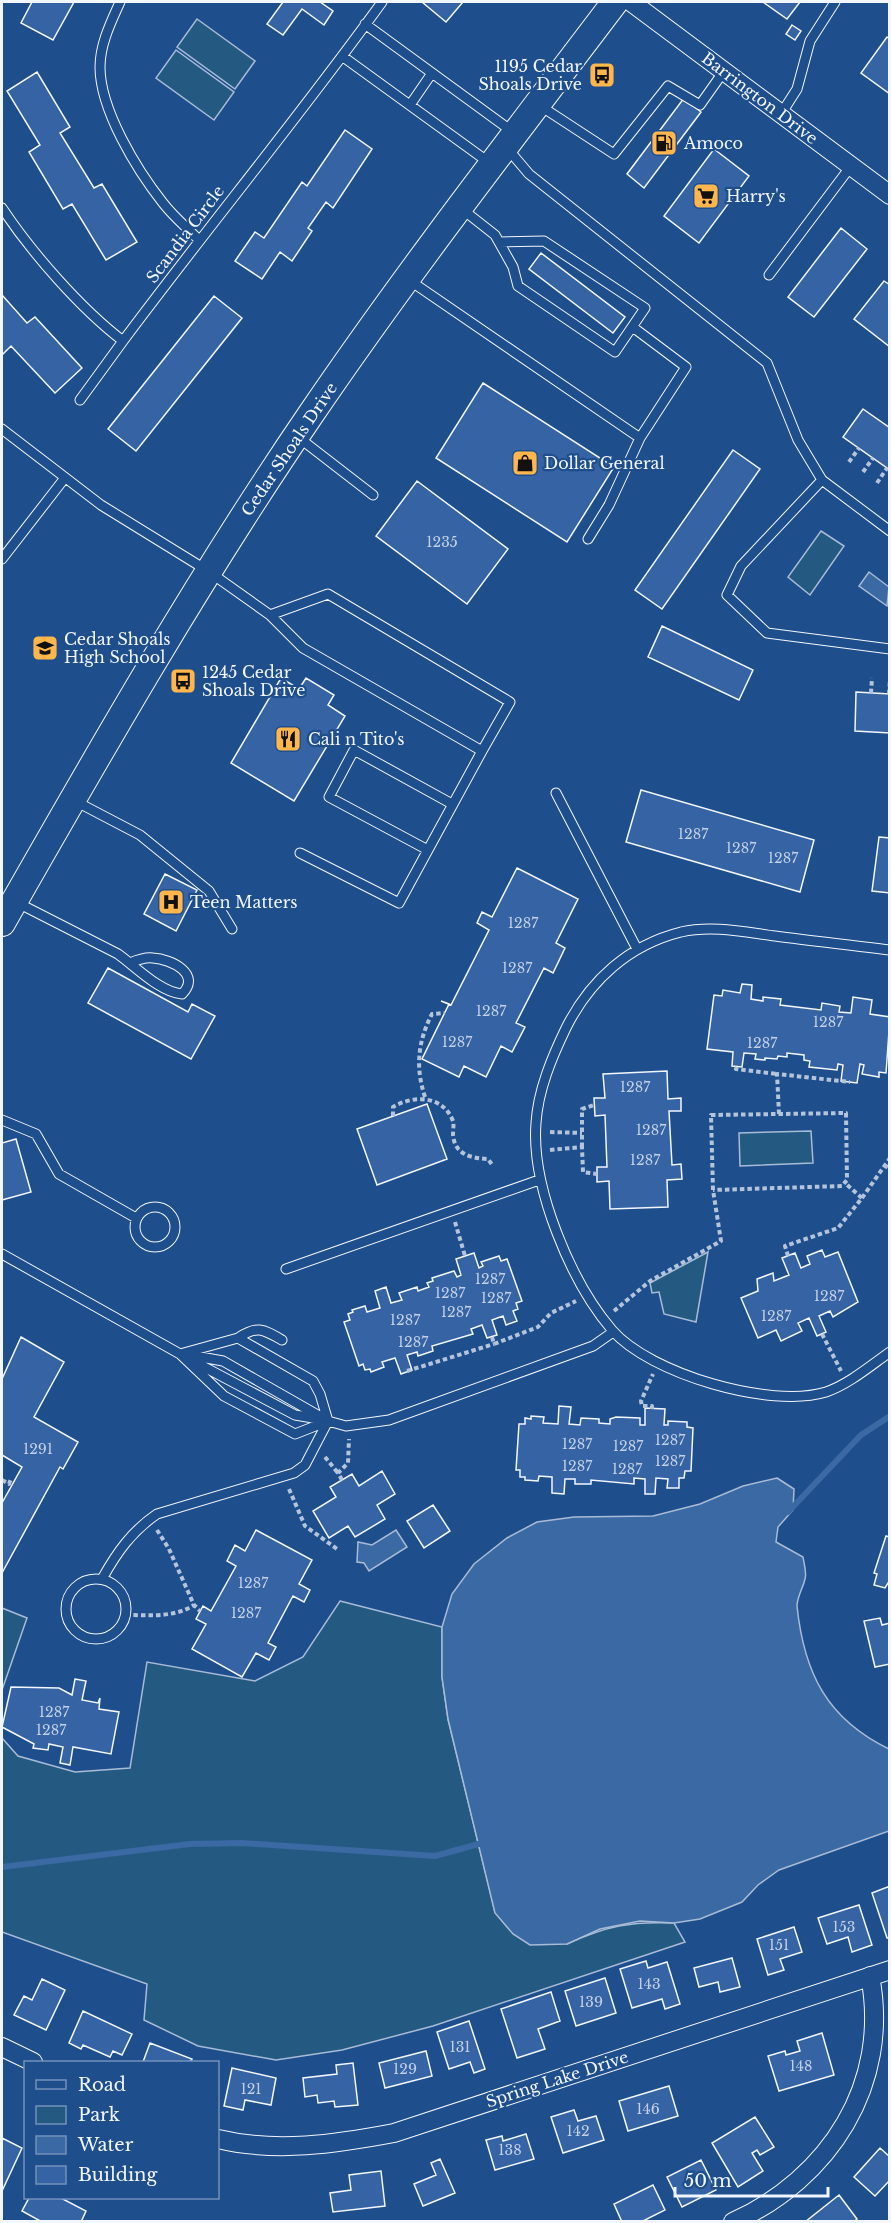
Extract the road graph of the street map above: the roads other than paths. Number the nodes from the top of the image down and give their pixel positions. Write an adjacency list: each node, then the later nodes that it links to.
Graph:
1 (120, 2): 18 (lane)
2 (381, 2): 6 (lane, Scandia Circle)
3 (615, 2): 10 (street, Cedar Shoals Drive)
4 (631, 2): 8 (street, Barrington Drive)
5 (835, 2): 12 (lane)
6 (365, 24): 7 (lane, Scandia Circle); 9 (lane)
7 (342, 56): 11 (lane); 18 (lane, Scandia Circle)
8 (724, 71): 10 (lane); 12 (street, Barrington Drive)
9 (432, 73): 11 (lane); 13 (lane)
10 (537, 104): 13 (street, Cedar Shoals Drive)
11 (410, 105): 13 (lane)
12 (781, 114): 14 (street, Barrington Drive)
13 (504, 148): 16 (street, Cedar Shoals Drive); 29 (lane)
14 (851, 166): 15 (street, Barrington Drive); 20 (lane)
15 (890, 195)
16 (460, 207): 19 (lane); 21 (street, Cedar Shoals Drive)
17 (2, 208): 23 (lane)
18 (198, 239): 23 (lane, Scandia Circle)
19 (500, 242): 22 (lane); 22 (lane)
20 (769, 275)
21 (407, 279): 26 (street, Cedar Shoals Drive); 27 (lane)
22 (634, 328): 27 (lane)
23 (123, 341): 24 (lane, Scandia Circle)
24 (80, 400)
25 (2, 429): 28 (lane)
26 (297, 436): 30 (lane); 34 (street, Cedar Shoals Drive)
27 (640, 438): 32 (lane)
28 (64, 478): 33 (lane); 34 (lane)
29 (822, 480): 31 (lane); 36 (lane)
30 (373, 495)
31 (890, 531)
32 (588, 539)
33 (2, 559)
34 (208, 571): 35 (lane); 39 (street, Cedar Shoals Drive)
35 (270, 615): 37 (lane); 37 (lane)
36 (890, 650)
37 (482, 751): 40 (lane)
38 (556, 793): 46 (lane)
39 (73, 800): 43 (street, Cedar Shoals Drive); 45 (lane)
40 (452, 804): 41 (lane); 41 (lane)
41 (426, 849): 42 (lane)
42 (300, 854)
43 (14, 901): 44 (street, Cedar Shoals Drive); 48 (lane)
44 (2, 923)
45 (232, 929)
46 (637, 949): 47 (lane); 50 (lane)
47 (890, 950)
48 (130, 963): 48 (lane)
49 (2, 1120): 51 (lane)
50 (539, 1179): 53 (lane); 54 (lane)
51 (136, 1218): 51 (lane)
52 (2, 1254): 58 (lane)
53 (286, 1269)
54 (614, 1332): 57 (lane); 59 (lane)
55 (238, 1338): 56 (lane); 58 (lane); 59 (lane)
56 (282, 1340)
57 (890, 1352)
58 (180, 1354): 59 (lane); 59 (lane); 59 (lane)
59 (328, 1420): 60 (lane)
60 (102, 1579): 60 (lane)
61 (890, 1970): 62 (street, Spring Lake Drive)
62 (870, 1976): 65 (street, Spring Lake Drive); 66 (street)
63 (2, 2047): 64 (street)
64 (31, 2061)
65 (219, 2139)
66 (733, 2222)

